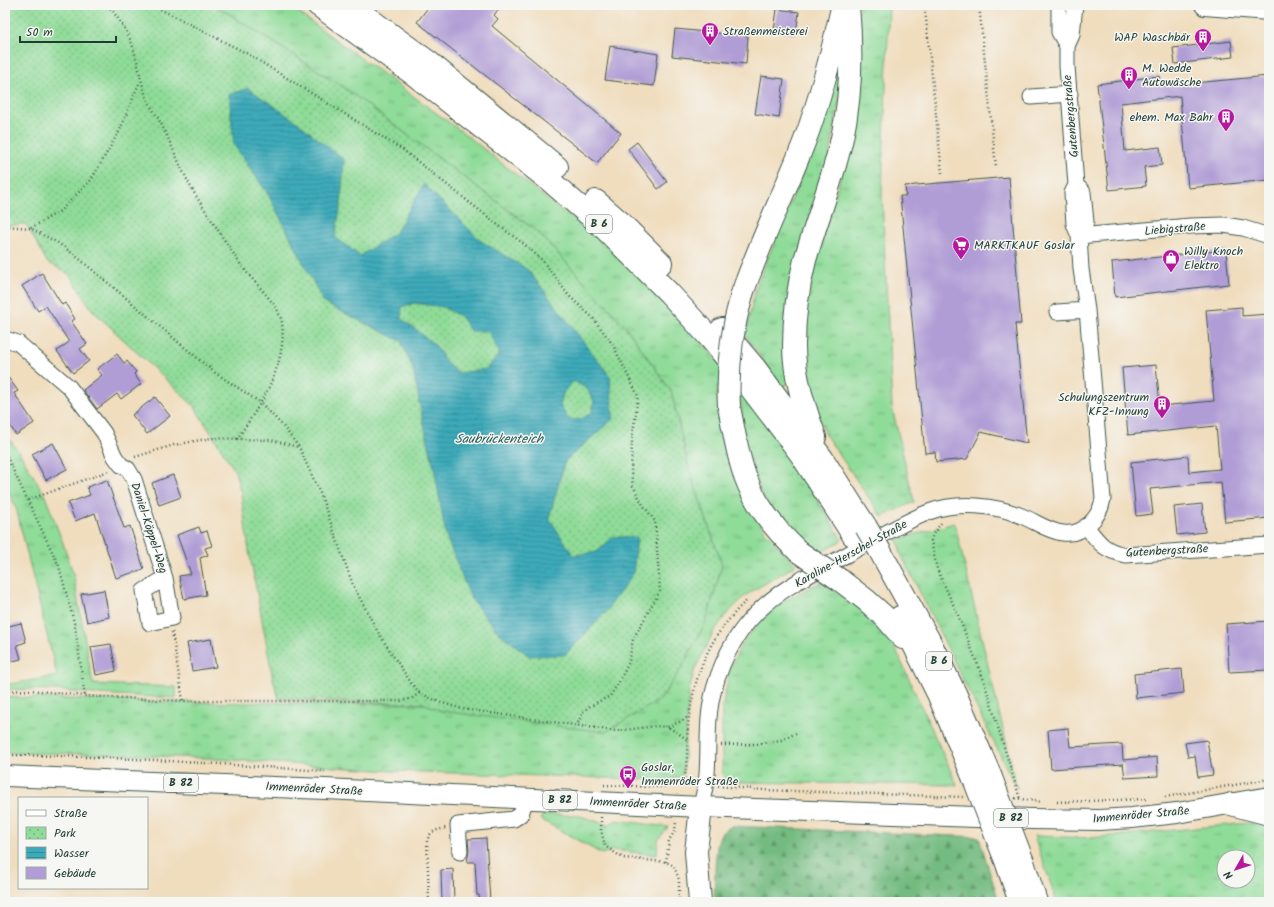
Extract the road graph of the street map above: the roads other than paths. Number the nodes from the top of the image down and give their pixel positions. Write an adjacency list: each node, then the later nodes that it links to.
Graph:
1 (318, 5): 19 (highway, B 6)
2 (350, 5): 17 (highway, B 6)
3 (843, 5): 23 (highway, bridge)
4 (848, 5): 17 (highway)
5 (1059, 5): 9 (street, Gutenbergstraße)
6 (1075, 5): 9 (street, Gutenbergstraße)
7 (1205, 5): 8 (main road)
8 (1269, 10)
9 (1067, 46): 10 (street, Gutenbergstraße)
10 (1070, 94): 11 (street); 12 (street, Gutenbergstraße)
11 (1031, 97)
12 (1079, 236): 13 (street, Liebigstraße); 14 (street, Gutenbergstraße)
13 (1269, 236)
14 (1087, 310): 15 (street); 18 (street, Gutenbergstraße)
15 (1057, 312)
16 (5, 340): 22 (street, Daniel-Köppel-Weg)
17 (822, 458): 19 (highway, B 6)
18 (1086, 526): 20 (street, Gutenbergstraße); 29 (street, Karoline-Herschel-Straße)
19 (859, 531): 21 (highway, B 6)
20 (1269, 544)
21 (874, 555): 23 (highway, B 6); 24 (highway, B 6)
22 (165, 578): 22 (street, Daniel-Köppel-Weg)
23 (924, 666): 24 (highway, B 6)
24 (981, 775): 32 (highway, B 6, bridge)
25 (5, 776): 27 (main road, Immenröder Straße / B 82)
26 (1269, 797): 28 (main road, Immenröder Straße / B 82)
27 (526, 799): 29 (main road, Immenröder Straße / B 82); 31 (street)
28 (1231, 804): 29 (main road, Immenröder Straße / B 82); 30 (highway)
29 (705, 807): 33 (highway)
30 (1269, 814)
31 (460, 852)
32 (1014, 861): 34 (highway, B 6); 35 (highway, B 6)
33 (700, 898)
34 (1020, 902)
35 (1036, 902)

